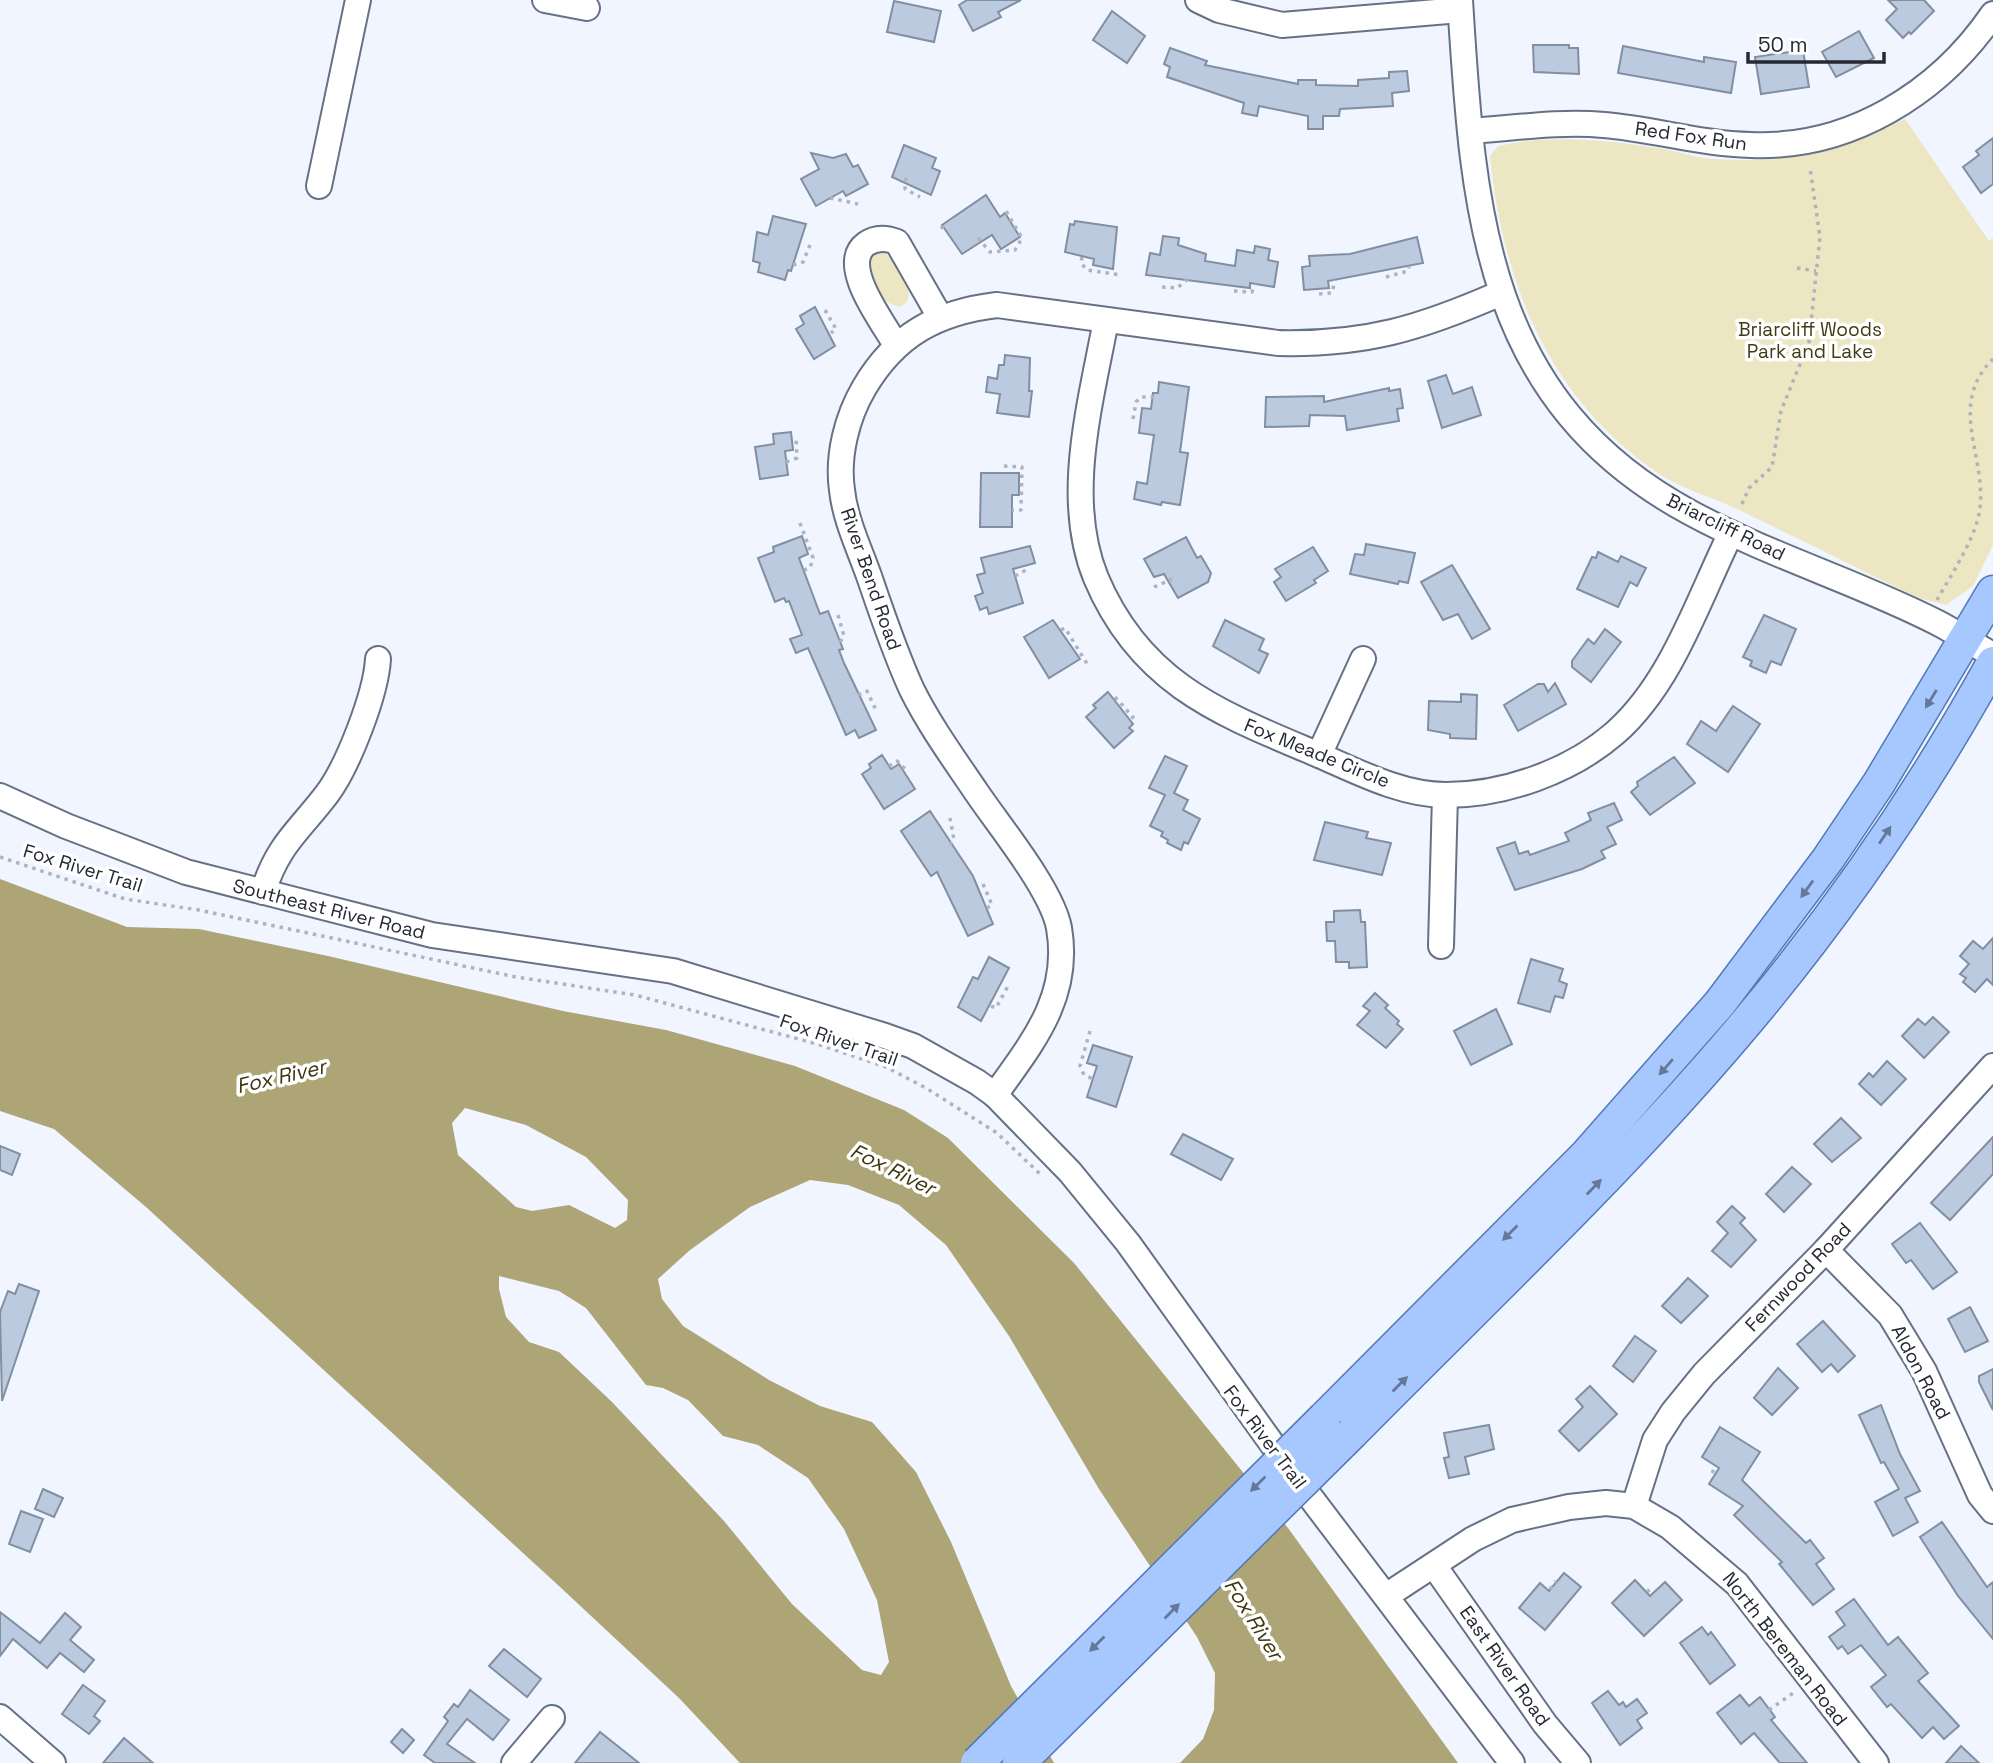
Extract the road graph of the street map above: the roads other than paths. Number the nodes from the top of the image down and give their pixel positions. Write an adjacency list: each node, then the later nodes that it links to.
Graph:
1 (358, 0): 8 (street)
2 (545, 0): 5 (street)
3 (1199, 0): 4 (street)
4 (1460, 5): 7 (street, Briarcliff Road)
5 (587, 8)
6 (1993, 14): 7 (street, Red Fox Run)
7 (1471, 131): 9 (street, Briarcliff Road)
8 (319, 186)
9 (1501, 293): 11 (street, River Bend Road); 13 (street, Briarcliff Road)
10 (940, 317): 11 (street, River Bend Road); 12 (street, River Bend Road); 12 (street)
11 (1105, 320): 19 (street, Fox Meade Circle)
12 (895, 345): 25 (street, River Bend Road)
13 (1731, 533): 15 (street, Briarcliff Road); 20 (street, Fox Meade Circle)
14 (1993, 592): 15 (main road)
15 (1980, 648): 35 (main road, one-way to 35, bridge)
16 (378, 659): 22 (street)
17 (1363, 659): 19 (street)
18 (1993, 663): 36 (main road, one-way to 18, bridge)
19 (1320, 755): 20 (street, Fox Meade Circle)
20 (1445, 795): 23 (street)
21 (0, 796): 22 (street, Southeast River Road)
22 (263, 892): 25 (street, Southeast River Road)
23 (1441, 946)
24 (1993, 1066): 26 (street, Fernwood Road)
25 (995, 1095): 30 (street, Southeast River Road)
26 (1826, 1250): 27 (street, Fernwood Road); 28 (street, Aldon Road)
27 (1634, 1506): 29 (street, North Bereman Road); 39 (street, North Bereman Road)
28 (1993, 1511)
29 (1435, 1567): 30 (street, North Bereman Road); 38 (street, East River Road)
30 (1386, 1596): 37 (street, Southeast River Road)
31 (0, 1717): 33 (street)
32 (552, 1718): 34 (street)
33 (53, 1763)
34 (514, 1763)
35 (977, 1763)
36 (1020, 1763)
37 (1512, 1763)
38 (1578, 1763)
39 (1876, 1763)

